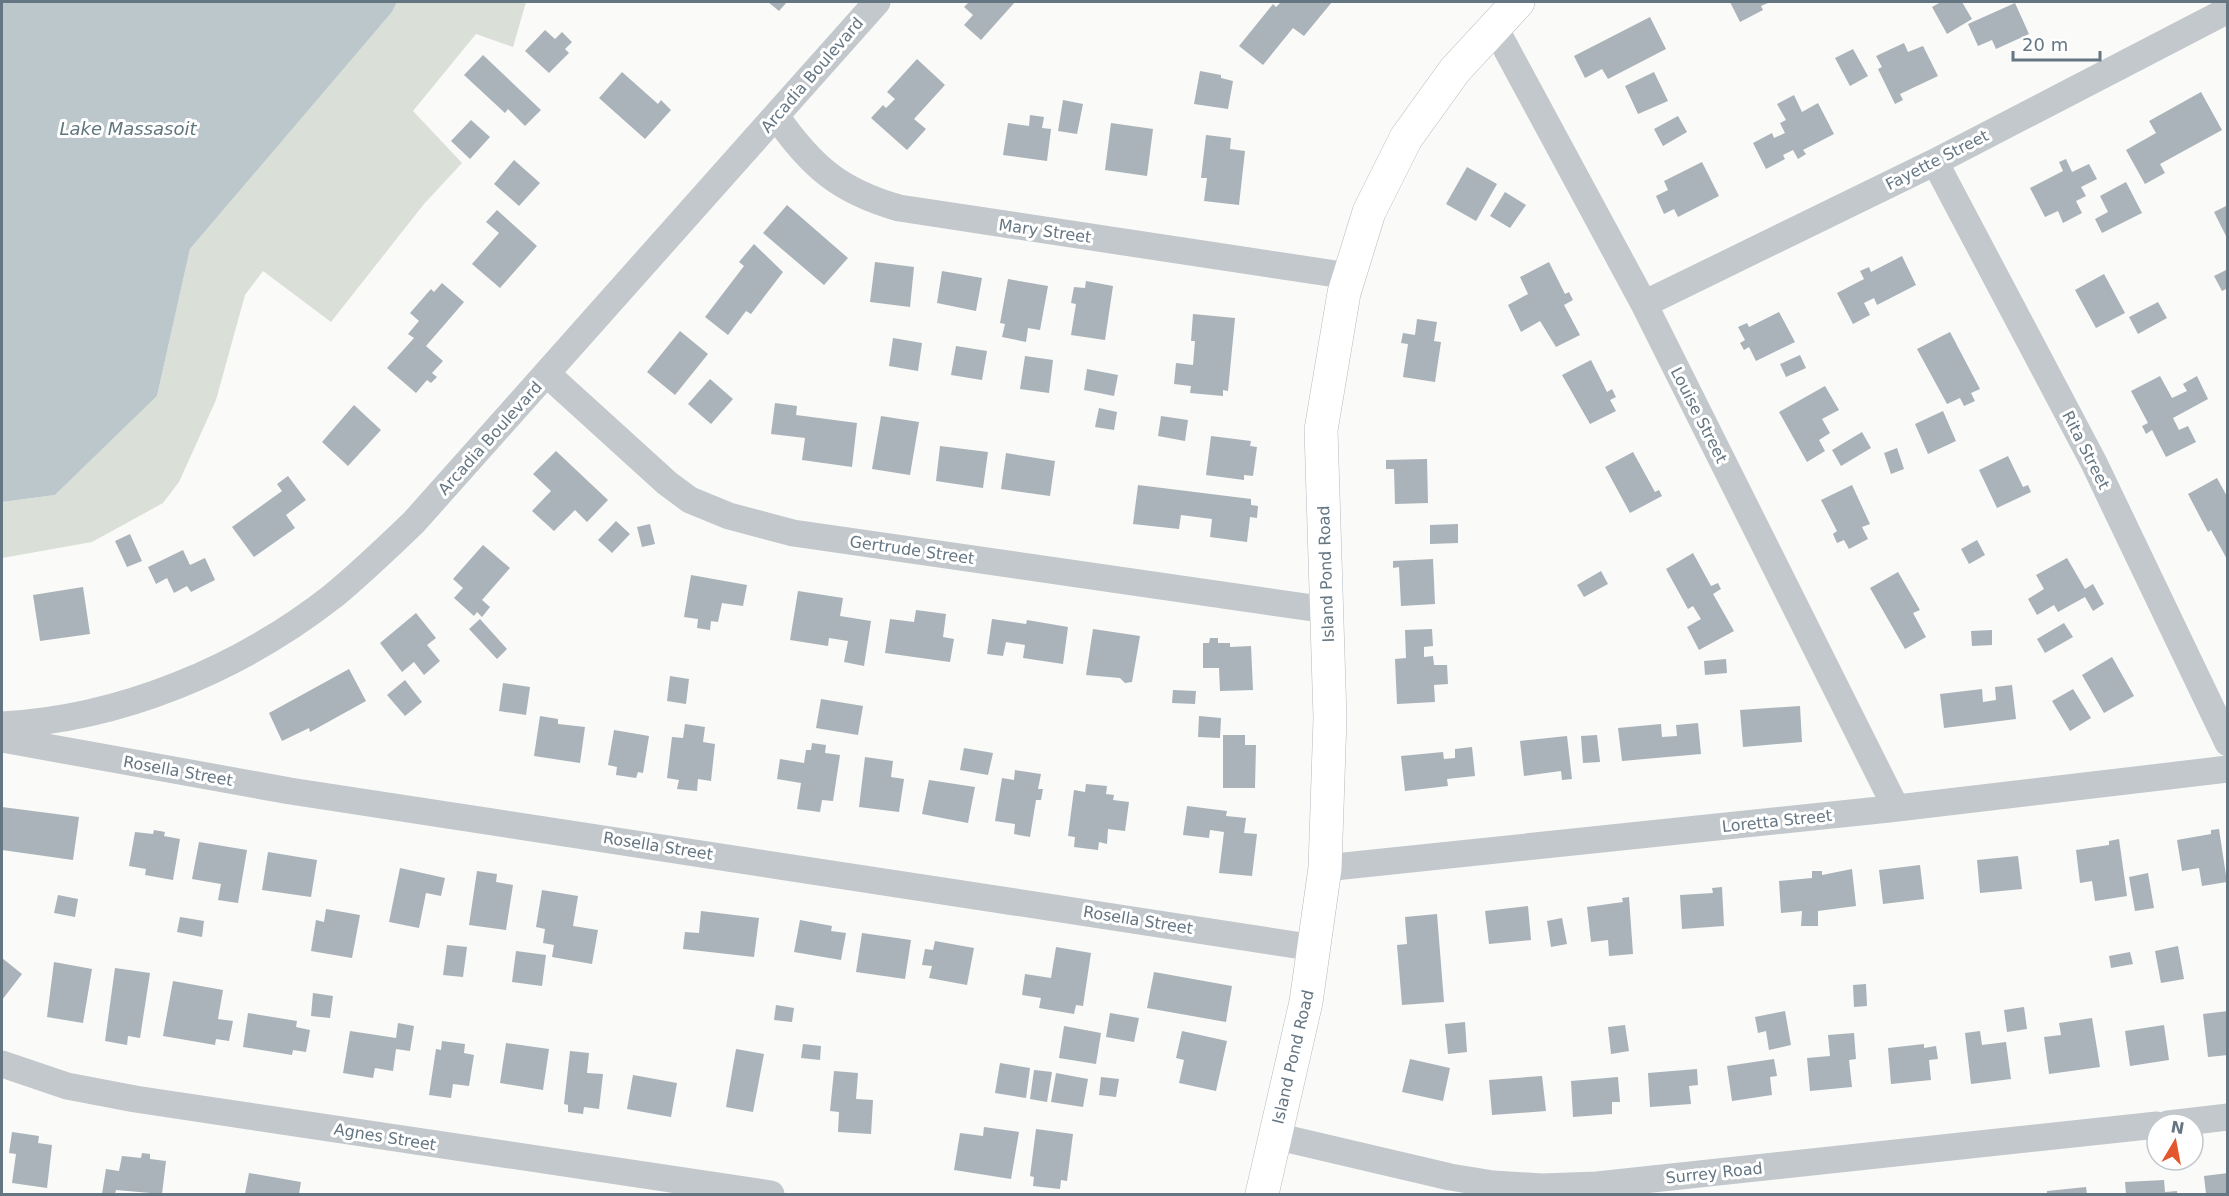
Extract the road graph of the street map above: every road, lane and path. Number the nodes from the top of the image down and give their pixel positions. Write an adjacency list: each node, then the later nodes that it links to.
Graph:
1 (877, 2): 5 (street, Arcadia Boulevard)
2 (1518, 2): 4 (main road, Island Pond Road)
3 (2228, 10): 6 (street, Fayette Street)
4 (1494, 26): 7 (main road, Island Pond Road); 8 (street, Louise Street)
5 (776, 116): 7 (street, Mary Street); 9 (street, Arcadia Boulevard)
6 (1935, 162): 8 (street, Fayette Street); 13 (street, Rita Street)
7 (1348, 276): 10 (main road, Island Pond Road)
8 (1644, 304): 15 (street, Louise Street)
9 (547, 374): 10 (street, Gertrude Street); 11 (street, Arcadia Boulevard)
10 (1327, 610): 16 (main road, Island Pond Road)
11 (2, 725)
12 (2, 739): 17 (street, Rosella Street)
13 (2228, 743)
14 (2228, 769): 15 (street, Loretta Street)
15 (1896, 808): 16 (street, Loretta Street)
16 (1325, 868): 17 (main road, Island Pond Road)
17 (1315, 948): 22 (main road, Island Pond Road)
18 (2, 1064): 24 (street, Agnes Street)
19 (2228, 1117): 20 (street)
20 (2205, 1120)
21 (2145, 1126): 23 (street, Surrey Road)
22 (1275, 1136): 23 (street, Surrey Road); 25 (main road, Island Pond Road)
23 (1504, 1190)
24 (771, 1194)
25 (1262, 1194)

